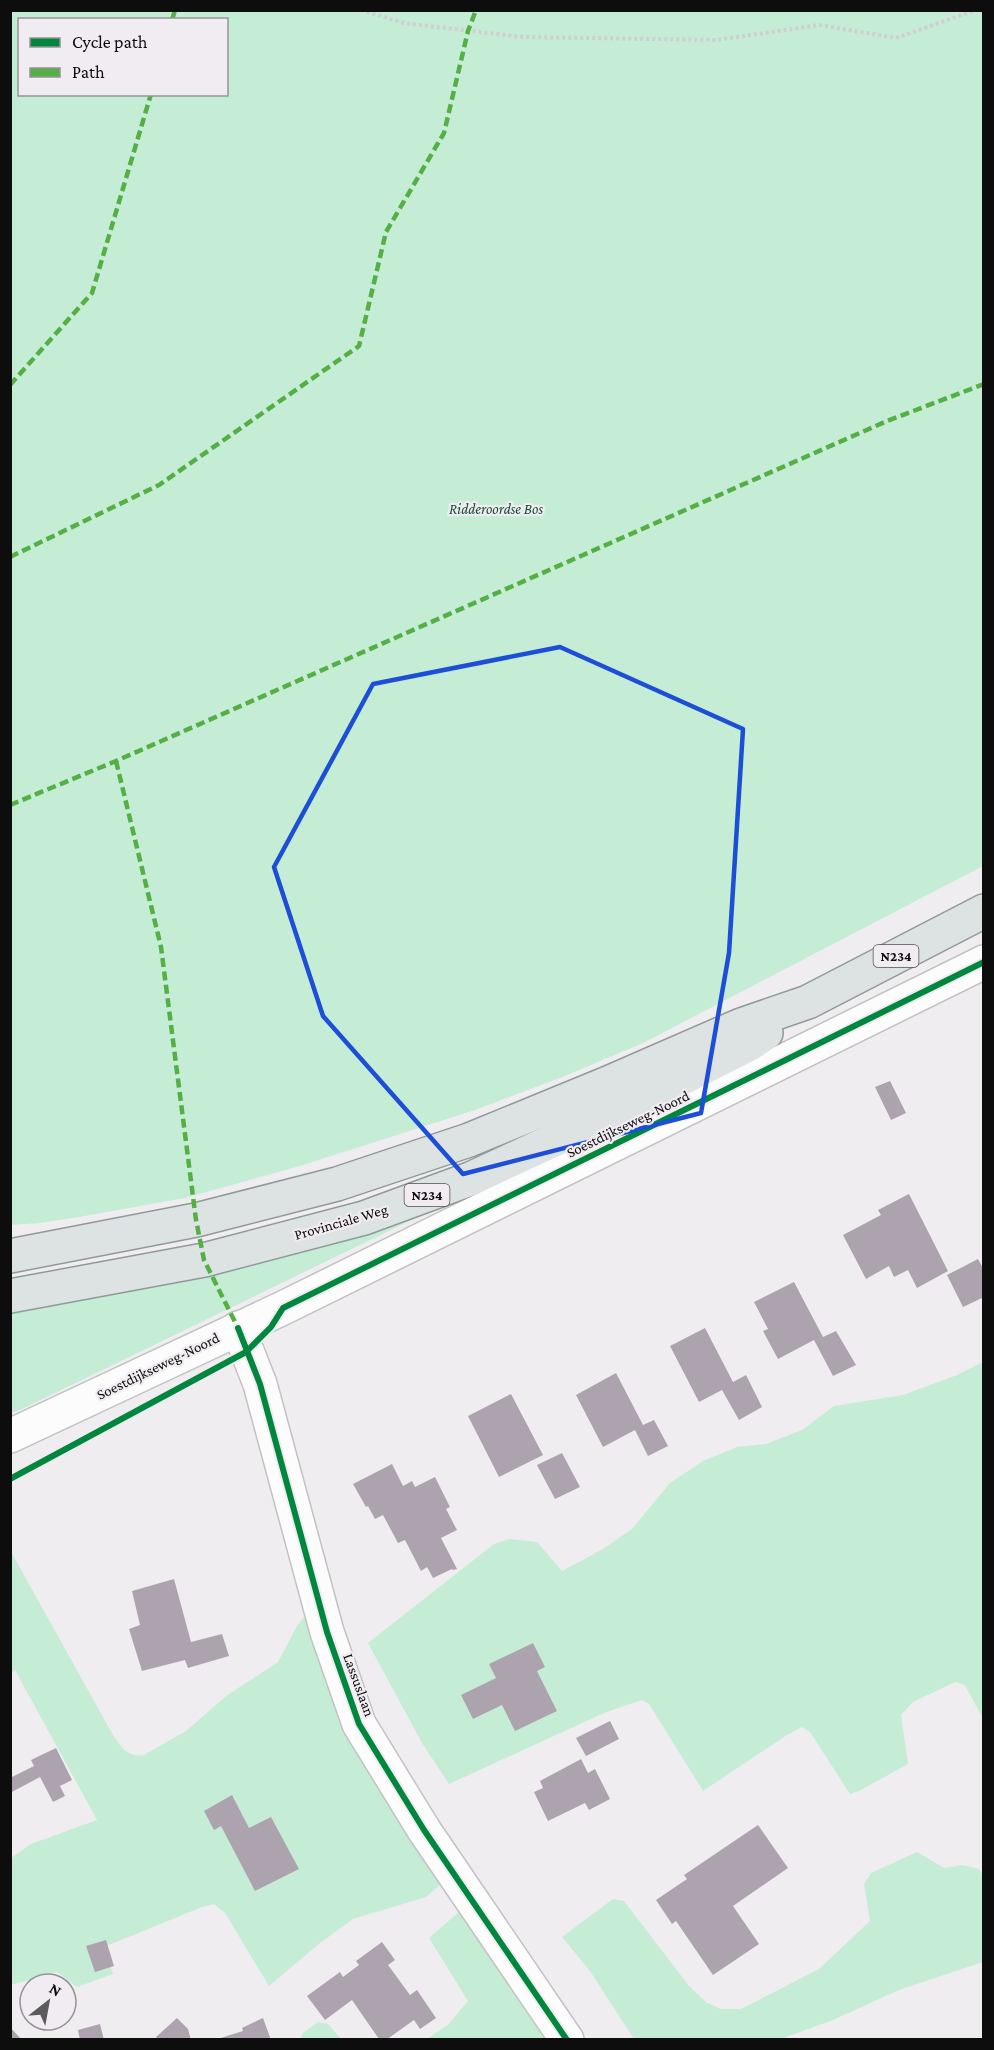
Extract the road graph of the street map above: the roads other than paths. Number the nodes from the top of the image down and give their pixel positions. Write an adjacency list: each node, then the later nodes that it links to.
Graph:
1 (984, 911): 3 (main road, Provinciale Weg / N234)
2 (984, 962): 6 (street, Soestdijkseweg-Noord)
3 (808, 1002): 4 (main road, Provinciale Weg / N234); 5 (main road, Provinciale Weg / N234)
4 (10, 1256)
5 (10, 1296)
6 (238, 1328): 7 (street, Soestdijkseweg-Noord); 8 (street, Lassuslaan)
7 (10, 1436)
8 (567, 2040)

